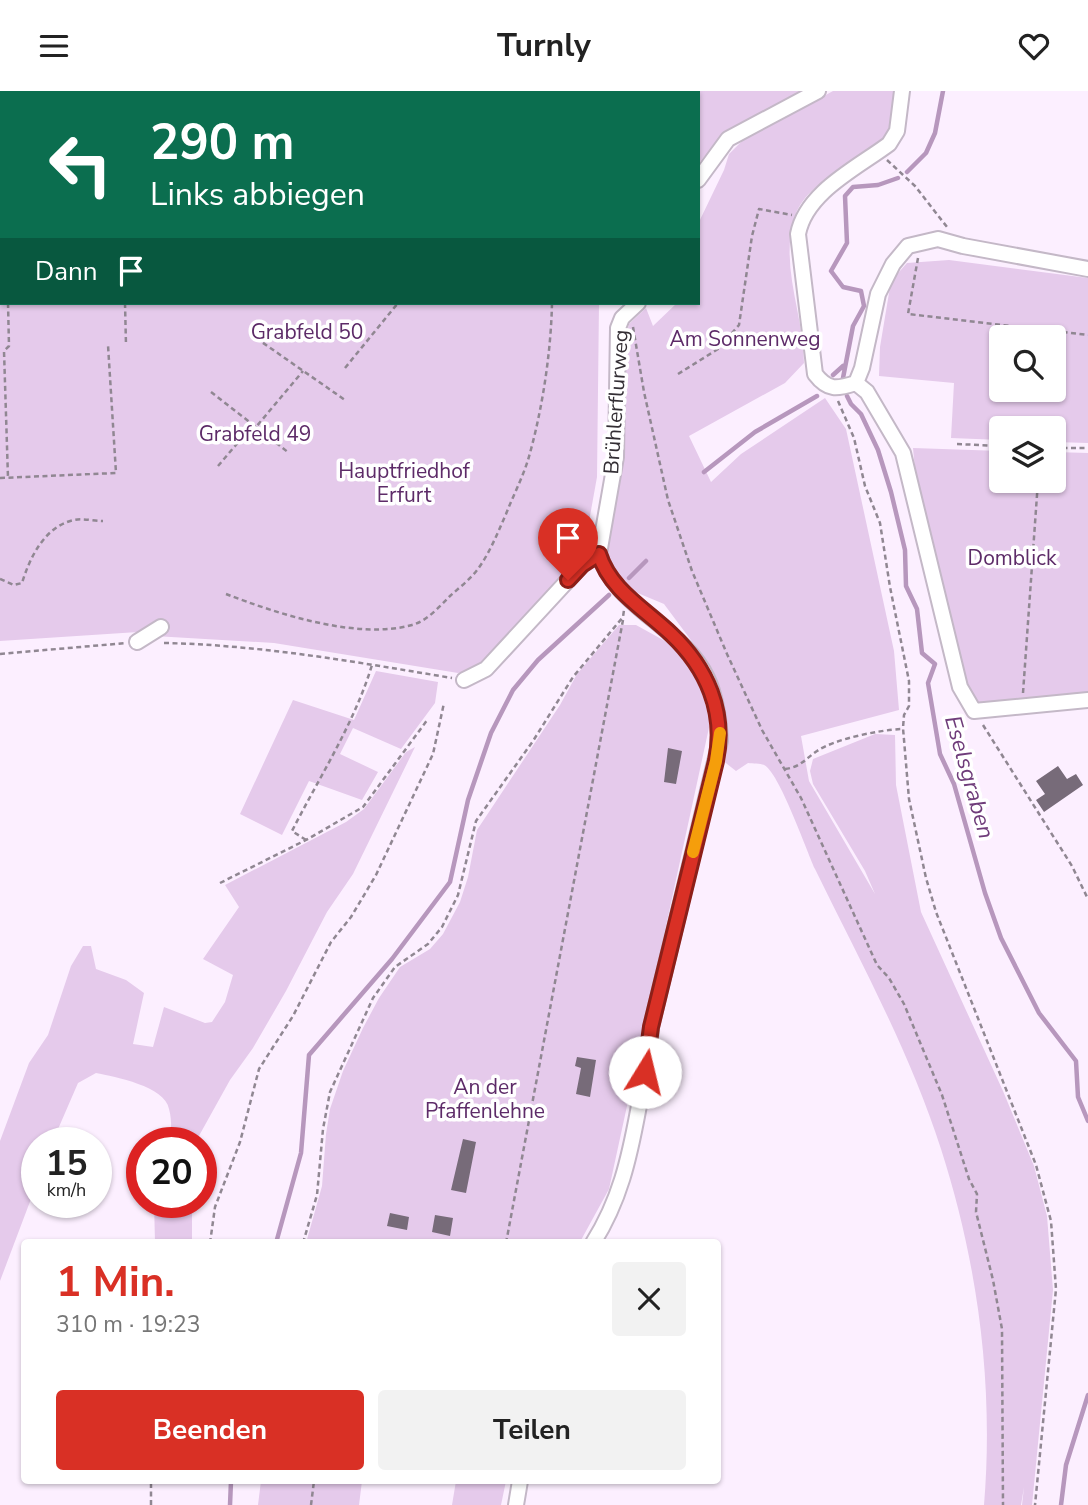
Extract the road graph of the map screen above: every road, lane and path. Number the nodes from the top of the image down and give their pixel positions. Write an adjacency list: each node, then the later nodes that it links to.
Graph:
1 (818, 91): 4 (lane)
2 (902, 91): 3 (lane)
3 (889, 144): 5 (lane); 7 (path)
4 (700, 177)
5 (803, 217): 20 (path); 22 (lane)
6 (920, 243): 7 (lane); 14 (path); 21 (lane)
7 (963, 246): 8 (lane)
8 (1088, 269)
9 (8, 305): 33 (path)
10 (125, 305): 17 (path)
11 (396, 305): 18 (path)
12 (552, 305): 38 (path)
13 (634, 307): 36 (lane, Brühlerflurweg); 53 (path)
14 (1088, 335)
15 (256, 338): 19 (path)
16 (108, 345): 33 (path)
17 (127, 345)
18 (345, 368)
19 (303, 371): 24 (path); 25 (path)
20 (678, 374)
21 (856, 383): 22 (lane); 50 (lane)
22 (835, 389): 52 (path)
23 (211, 392): 25 (path)
24 (345, 400)
25 (255, 426): 30 (path); 31 (path)
26 (957, 444): 27 (path)
27 (989, 445)
28 (1066, 448): 29 (path)
29 (1088, 448)
30 (289, 453)
31 (218, 466)
32 (0, 478): 33 (path)
33 (8, 478)
34 (1037, 493): 49 (path)
35 (103, 521): 37 (path)
36 (599, 554): 39 (lane); 46 (lane)
37 (0, 579)
38 (226, 594)
39 (627, 597): 40 (path); 60 (lane)
40 (623, 617): 58 (path); 59 (path)
41 (161, 627): 42 (lane)
42 (137, 642): 44 (path)
43 (162, 643): 45 (path)
44 (0, 654)
45 (372, 665): 46 (path); 54 (path)
46 (464, 680)
47 (1088, 700): 49 (lane)
48 (444, 703): 57 (path)
49 (1022, 706): 50 (lane)
50 (974, 711): 56 (path)
51 (428, 719): 54 (path)
52 (902, 729): 53 (path); 68 (path)
53 (785, 769): 67 (path)
54 (306, 840): 55 (path)
55 (220, 883)
56 (1088, 899)
57 (211, 1239)
58 (304, 1239)
59 (507, 1239)
60 (595, 1239)
61 (151, 1484): 64 (path)
62 (314, 1484): 65 (path)
63 (520, 1484): 66 (lane)
64 (151, 1505)
65 (312, 1505)
66 (516, 1505)
67 (1003, 1505)
68 (1035, 1505)

